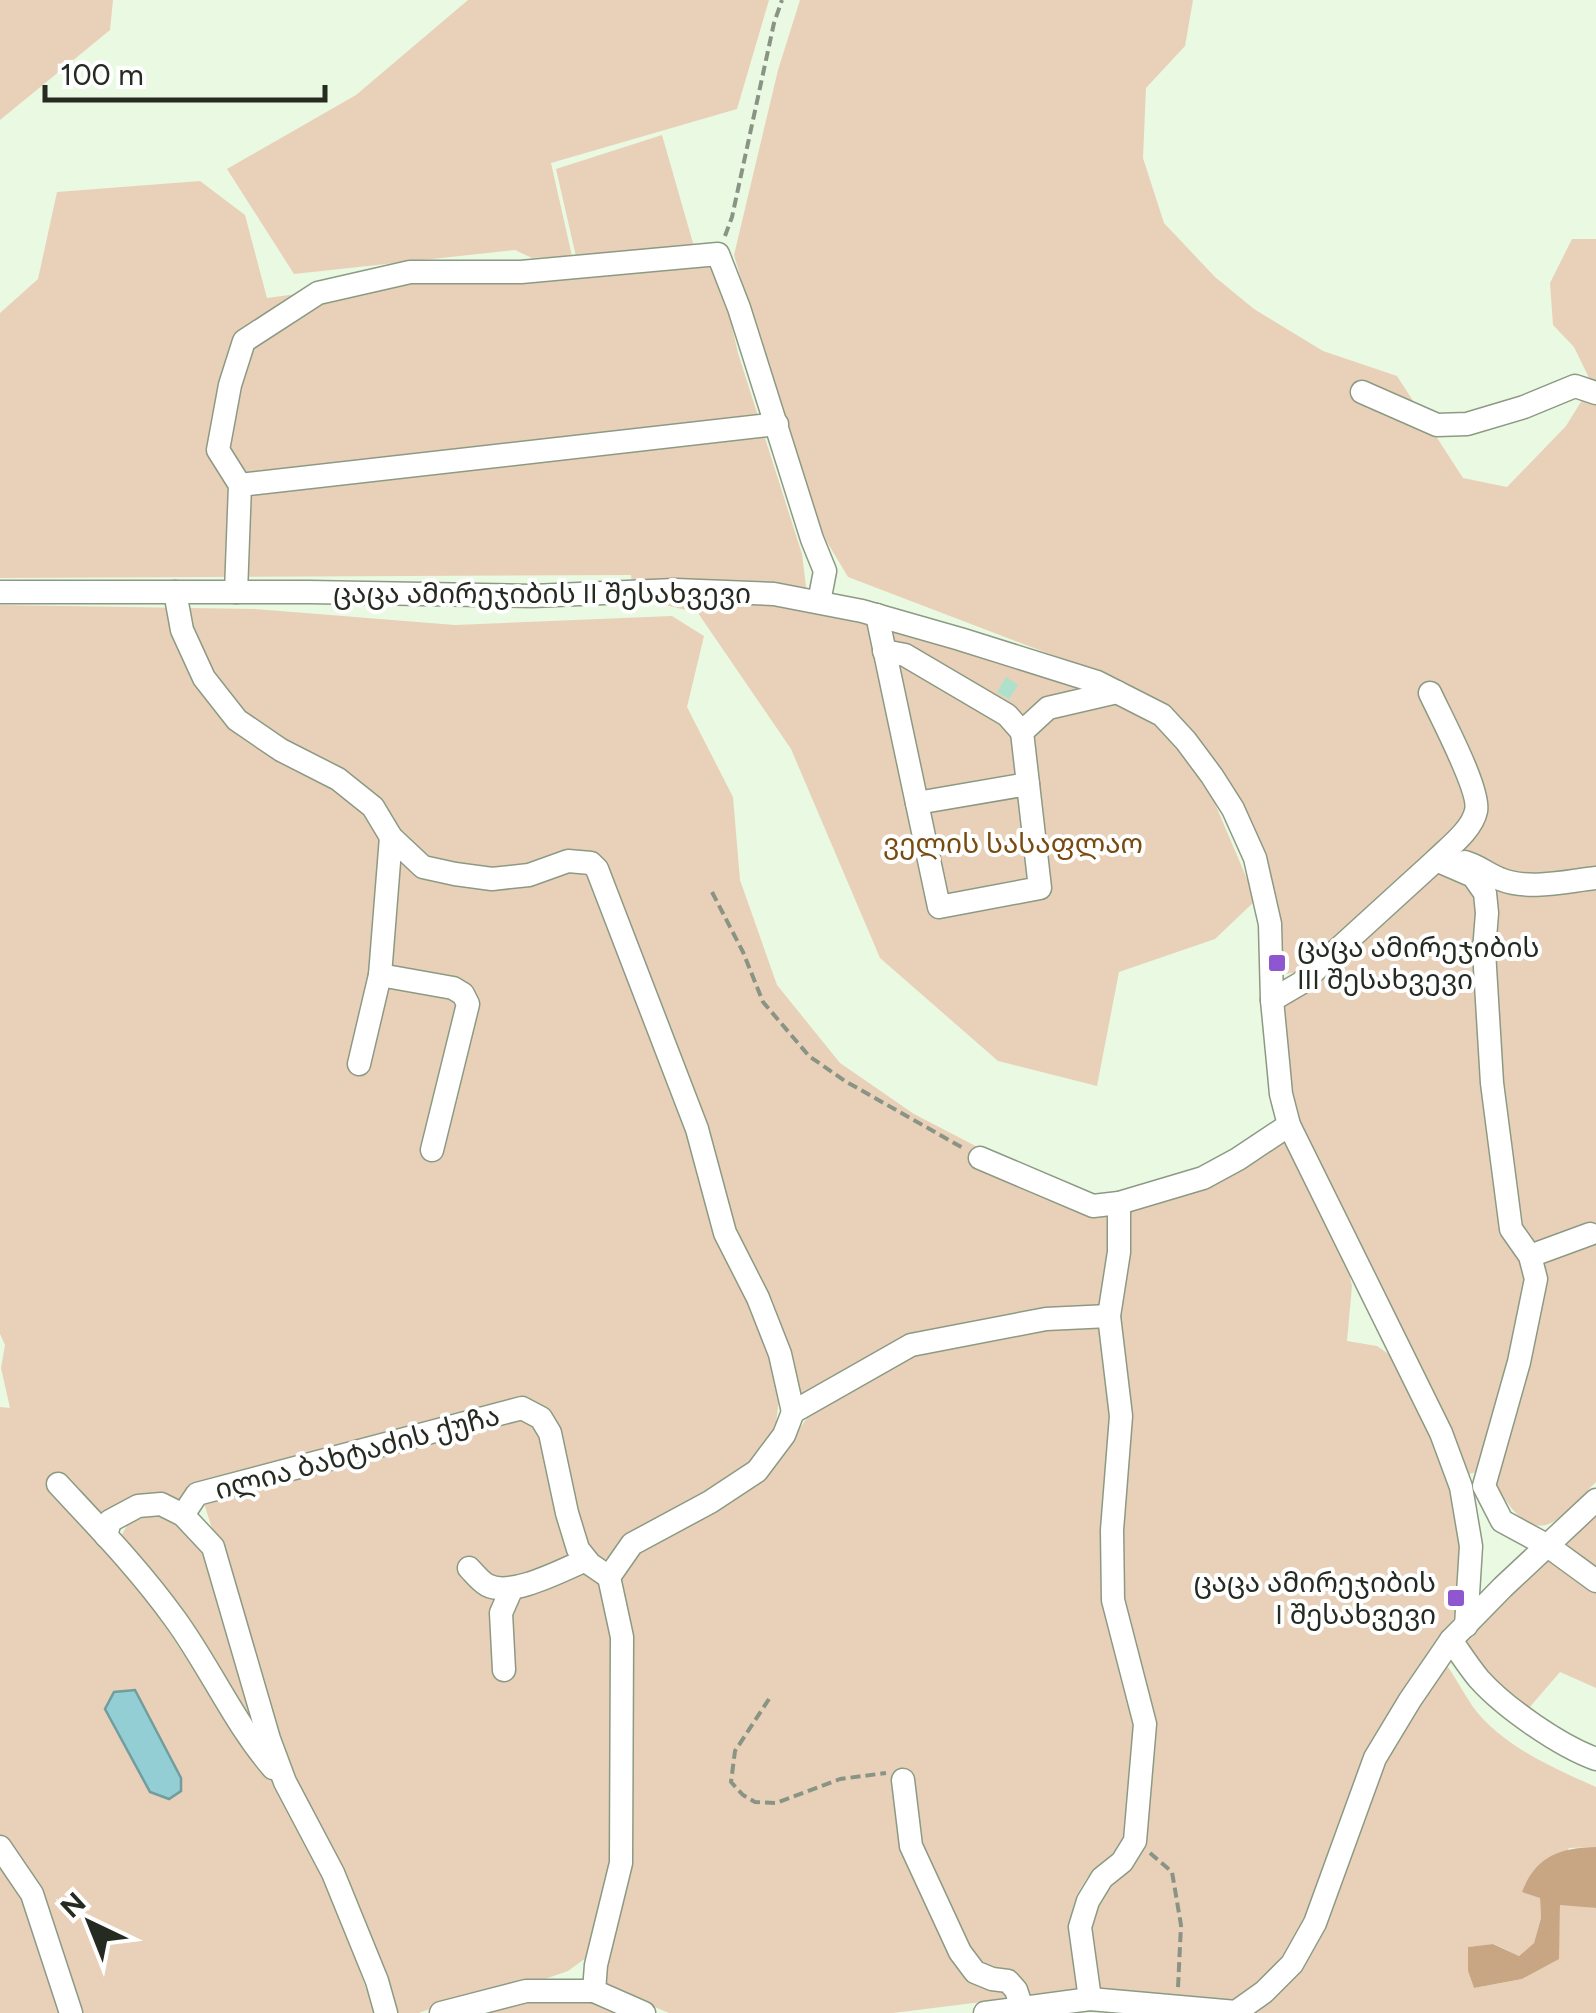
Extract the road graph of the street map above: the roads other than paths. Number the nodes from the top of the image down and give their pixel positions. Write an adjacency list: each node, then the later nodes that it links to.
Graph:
1 (1362, 392): 2 (street)
2 (1596, 393)
3 (777, 424): 4 (street); 4 (street); 8 (street)
4 (240, 485): 7 (street)
5 (0, 592): 6 (street, ცაცა ამირეჯიბის II შესახვევი)
6 (175, 592): 7 (street, ცაცა ამირეჯიბის II შესახვევი); 16 (street)
7 (236, 592): 8 (street, ცაცა ამირეჯიბის II შესახვევი)
8 (818, 602): 9 (street, ცაცა ამირეჯიბის II შესახვევი)
9 (877, 615): 10 (street); 11 (street, ცაცა ამირეჯიბის II შესახვევი)
10 (884, 650): 13 (street); 15 (street)
11 (1117, 692): 13 (street); 20 (street, ცაცა ამირეჯიბის II შესახვევი)
12 (1430, 693): 17 (street)
13 (1022, 732): 14 (street)
14 (1028, 784): 15 (street); 15 (street)
15 (917, 803)
16 (391, 837): 19 (street); 29 (street)
17 (1436, 860): 18 (street); 20 (street); 27 (street)
18 (1596, 878)
19 (380, 975): 21 (street); 23 (street)
20 (1272, 1000): 22 (street, ცაცა ამირეჯიბის II შესახვევი)
21 (359, 1064)
22 (1289, 1124): 25 (street); 31 (street, ცაცა ამირეჯიბის II შესახვევი)
23 (432, 1150)
24 (980, 1158): 25 (street)
25 (1119, 1203): 28 (street)
26 (1590, 1234): 27 (street)
27 (1530, 1256): 31 (street)
28 (1109, 1316): 29 (street); 48 (street)
29 (793, 1412): 38 (street)
30 (58, 1484): 34 (street)
31 (1472, 1486): 35 (street); 41 (street, ცაცა ამირეჯიბის II შესახვევი)
32 (1596, 1500): 35 (street)
33 (183, 1515): 34 (street, ილია ბახტაძის ქუჩა); 36 (street, ილია ბახტაძის ქუჩა); 45 (street, ილია ბახტაძის ქუჩა)
34 (106, 1536): 45 (street)
35 (1548, 1546): 39 (street); 41 (street)
36 (586, 1560): 38 (street); 40 (street)
37 (469, 1568): 40 (street)
38 (609, 1577): 47 (street)
39 (1596, 1581)
40 (512, 1588): 42 (street)
41 (1458, 1633): 43 (street); 50 (street)
42 (504, 1670)
43 (1596, 1760)
44 (902, 1780): 49 (street)
45 (285, 1782): 52 (street, ილია ბახტაძის ქუჩა)
46 (0, 1848): 51 (street)
47 (594, 1991): 53 (street); 54 (street)
48 (1090, 1999): 49 (street); 50 (street)
49 (1022, 2008): 55 (street)
50 (1236, 2012)
51 (71, 2013)
52 (386, 2013)
53 (440, 2013)
54 (644, 2013)
55 (985, 2013)

